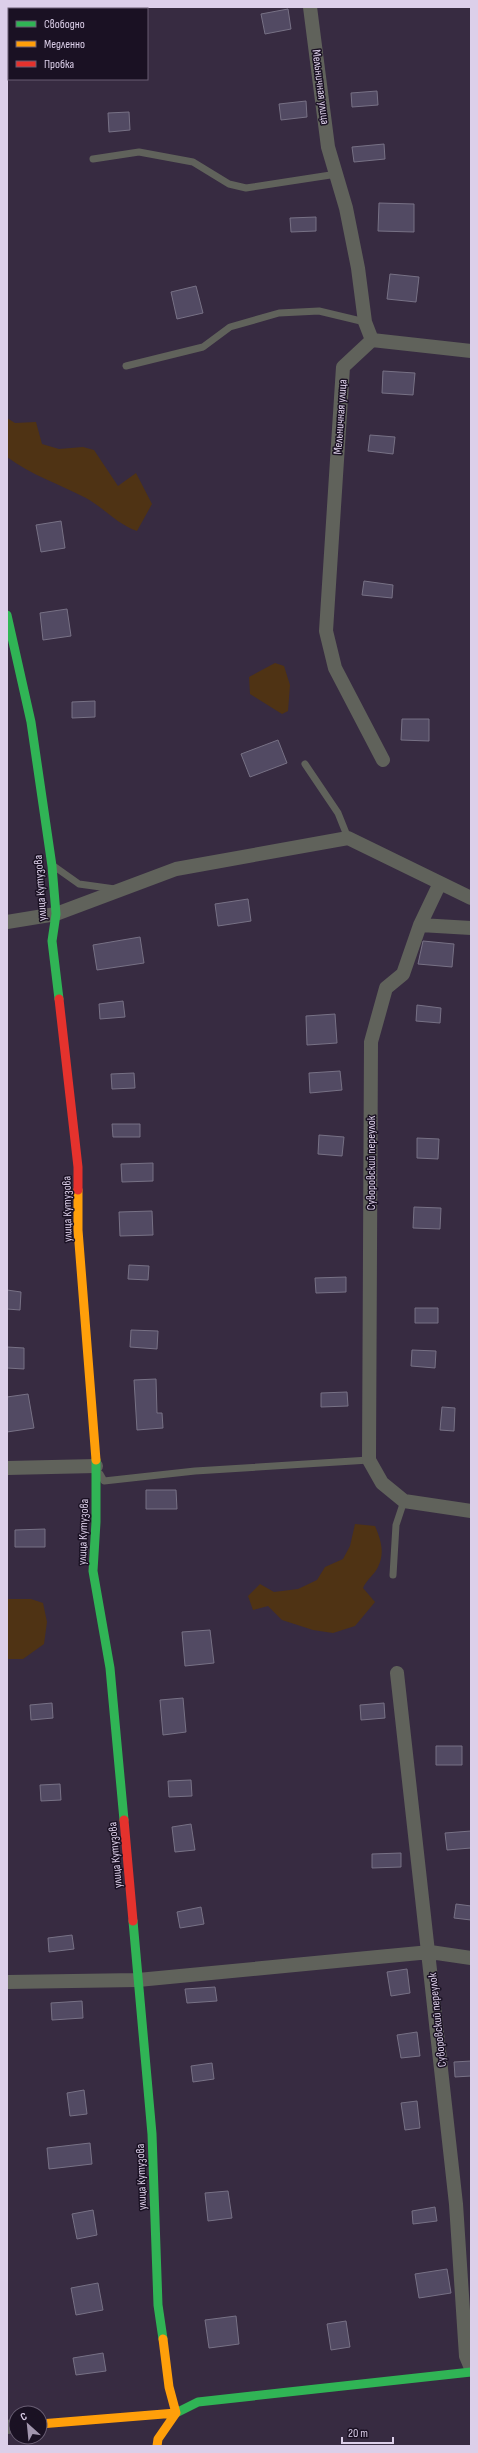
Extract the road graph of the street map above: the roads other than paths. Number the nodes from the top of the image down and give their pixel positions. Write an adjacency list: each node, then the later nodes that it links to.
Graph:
1 (310, 7): 3 (street, Мельничная улица)
2 (93, 159): 3 (lane)
3 (337, 174): 4 (street, Мельничная улица)
4 (366, 322): 5 (street, Мельничная улица); 7 (lane)
5 (372, 340): 6 (street); 9 (street, Мельничная улица)
6 (471, 351)
7 (126, 366)
8 (7, 615): 12 (street, улица Кутузова)
9 (383, 760)
10 (305, 764): 11 (lane)
11 (348, 838): 13 (street); 14 (street)
12 (52, 866): 14 (lane); 16 (street, улица Кутузова)
13 (440, 883): 15 (street); 18 (street, Суворовский переулок)
14 (119, 890): 16 (street)
15 (471, 898)
16 (56, 914): 17 (street); 21 (street, улица Кутузова)
17 (7, 922)
18 (420, 925): 19 (street); 20 (street, Суворовский переулок)
19 (471, 928)
20 (369, 1460): 21 (lane); 23 (street)
21 (96, 1466): 22 (street); 29 (street, улица Кутузова)
22 (7, 1468)
23 (404, 1502): 24 (street); 25 (lane)
24 (471, 1511)
25 (394, 1575)
26 (397, 1673): 27 (street, Суворовский переулок)
27 (430, 1952): 28 (street); 29 (street); 31 (street, Суворовский переулок)
28 (471, 1958)
29 (138, 1980): 30 (street); 33 (street, улица Кутузова)
30 (7, 1982)
31 (471, 2368)
32 (471, 2372): 33 (street)
33 (176, 2413): 34 (street); 35 (street)
34 (48, 2423)
35 (157, 2446)

